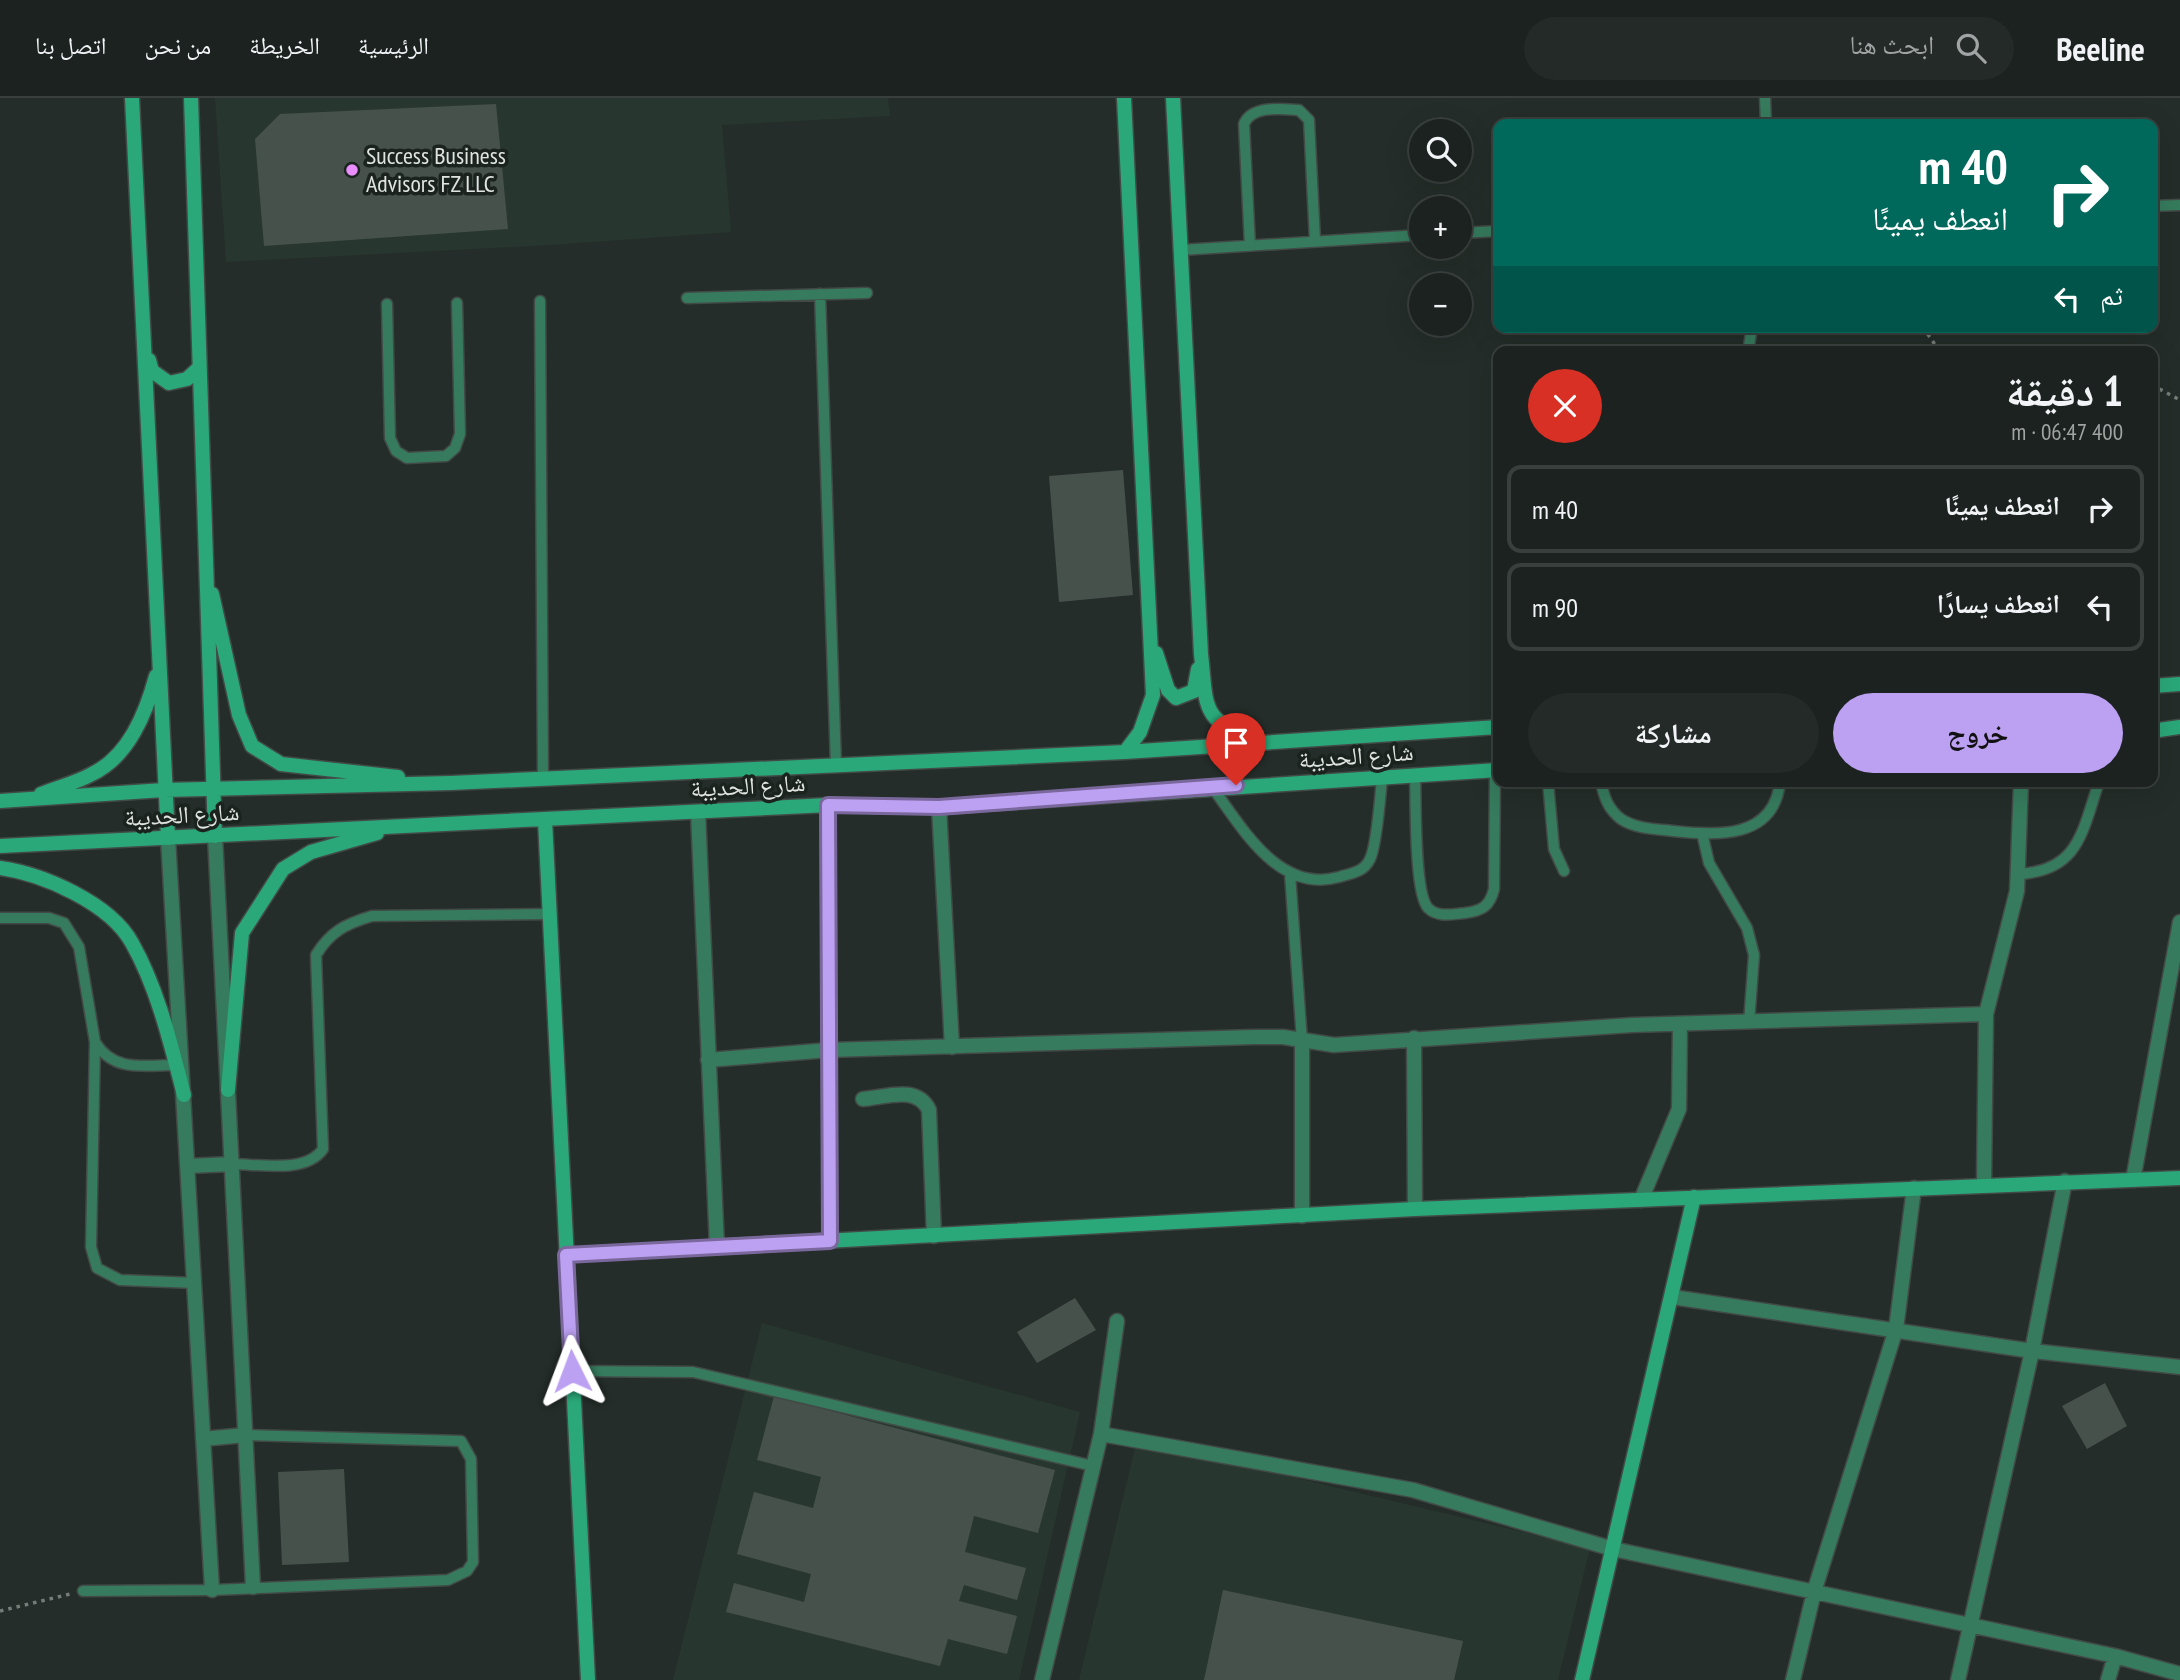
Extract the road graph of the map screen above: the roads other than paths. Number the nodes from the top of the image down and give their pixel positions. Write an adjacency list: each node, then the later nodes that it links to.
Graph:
1 (132, 98): 21 (main road)
2 (191, 98): 22 (main road)
3 (1124, 98): 24 (main road)
4 (1173, 98): 14 (main road)
5 (1765, 98): 6 (lane)
6 (1766, 119)
7 (2180, 205): 8 (lane)
8 (2158, 206)
9 (1493, 231): 10 (lane)
10 (1472, 232)
11 (1409, 236): 12 (lane)
12 (1315, 241): 13 (lane); 13 (lane)
13 (1250, 246): 14 (lane)
14 (1181, 250): 25 (main road)
15 (867, 293): 16 (lane)
16 (820, 294): 17 (lane); 34 (lane)
17 (687, 298)
18 (540, 301): 37 (lane)
19 (457, 303): 20 (lane)
20 (387, 304)
21 (144, 342): 22 (main road); 26 (main road)
22 (199, 368): 23 (main road)
23 (203, 553): 39 (main road); 48 (main road)
24 (1149, 629): 25 (main road); 33 (main road)
25 (1201, 654): 32 (main road)
26 (160, 661): 47 (main road); 49 (main road)
27 (2180, 684): 28 (main road)
28 (2158, 686)
29 (1493, 727): 32 (main road, شارع الحديبة)
30 (2180, 727): 31 (main road)
31 (2158, 730)
32 (1266, 742): 33 (main road, شارع الحديبة)
33 (1125, 752): 34 (main road, شارع الحديبة)
34 (836, 765): 37 (main road, شارع الحديبة)
35 (1493, 770): 36 (main road, شارع الحديبة)
36 (1415, 774): 38 (main road, شارع الحديبة); 41 (lane)
37 (543, 778): 39 (main road, شارع الحديبة)
38 (1382, 779): 40 (main road, شارع الحديبة); 62 (lane)
39 (451, 783): 48 (main road, شارع الحديبة)
40 (1212, 786): 52 (main road, شارع الحديبة); 62 (lane)
41 (1497, 787)
42 (1548, 787): 61 (lane)
43 (1602, 787): 56 (lane)
44 (1779, 787): 56 (lane)
45 (2021, 787): 63 (street)
46 (2097, 787): 63 (lane)
47 (164, 790): 48 (main road, شارع الحديبة); 49 (main road, شارع الحديبة); 58 (main road)
48 (214, 790): 57 (main road)
49 (24, 800): 50 (main road, شارع الحديبة)
50 (0, 801)
51 (828, 805): 52 (main road, شارع الحديبة); 53 (main road, شارع الحديبة); 74 (street)
52 (939, 807): 73 (street)
53 (698, 812): 54 (main road, شارع الحديبة); 75 (street)
54 (545, 820): 55 (main road, شارع الحديبة); 64 (main road)
55 (398, 827): 57 (main road, شارع الحديبة); 77 (main road)
56 (1702, 833): 68 (lane)
57 (215, 836): 58 (main road, شارع الحديبة); 77 (street)
58 (168, 838): 59 (main road, شارع الحديبة); 78 (street)
59 (0, 846)
60 (0, 868): 76 (main road)
61 (1564, 871)
62 (1290, 874): 71 (lane)
63 (2018, 874): 67 (street)
64 (549, 914): 80 (lane); 94 (main road)
65 (0, 918): 72 (lane)
66 (2180, 922): 83 (street)
67 (1986, 1014): 68 (street); 85 (street)
68 (1749, 1023): 69 (street)
69 (1680, 1026): 70 (street); 88 (street)
70 (1414, 1038): 71 (street); 89 (street)
71 (1302, 1041): 73 (street); 90 (street)
72 (95, 1042): 76 (lane); 95 (lane)
73 (952, 1046): 74 (street)
74 (829, 1050): 75 (street); 92 (street)
75 (708, 1060): 93 (street)
76 (177, 1065): 78 (main road)
77 (228, 1090): 80 (street)
78 (184, 1095): 81 (street)
79 (863, 1099): 91 (street)
80 (232, 1164): 81 (street); 103 (street)
81 (188, 1166): 95 (street)
82 (2180, 1178): 83 (main road)
83 (2133, 1180): 84 (main road)
84 (2065, 1181): 85 (main road); 99 (street)
85 (1984, 1184): 86 (main road)
86 (1914, 1188): 87 (main road); 98 (street)
87 (1694, 1197): 88 (main road); 96 (main road)
88 (1641, 1200): 89 (main road)
89 (1415, 1209): 90 (main road)
90 (1302, 1216): 91 (main road)
91 (934, 1236): 92 (main road)
92 (830, 1241): 93 (main road)
93 (717, 1247): 94 (main road)
94 (566, 1255): 101 (main road)
95 (195, 1283): 104 (street)
96 (1672, 1297): 98 (street); 106 (main road)
97 (1117, 1321): 102 (street)
98 (1896, 1329): 99 (street); 110 (street)
99 (2032, 1351): 100 (street); 111 (street)
100 (2180, 1367)
101 (572, 1371): 105 (lane); 114 (main road)
102 (1101, 1434): 105 (street); 106 (street)
103 (245, 1435): 104 (street); 107 (street); 107 (lane)
104 (203, 1439): 108 (street)
105 (1093, 1466): 115 (street)
106 (1614, 1549): 110 (street); 116 (main road)
107 (253, 1587): 108 (lane)
108 (212, 1590): 109 (lane)
109 (83, 1591)
110 (1814, 1592): 111 (street); 117 (street)
111 (1972, 1626): 112 (street); 118 (street)
112 (2115, 1656): 113 (street); 119 (street)
113 (2180, 1674)
114 (587, 1680)
115 (1042, 1680)
116 (1582, 1680)
117 (1793, 1680)
118 (1958, 1680)
119 (2108, 1680)

